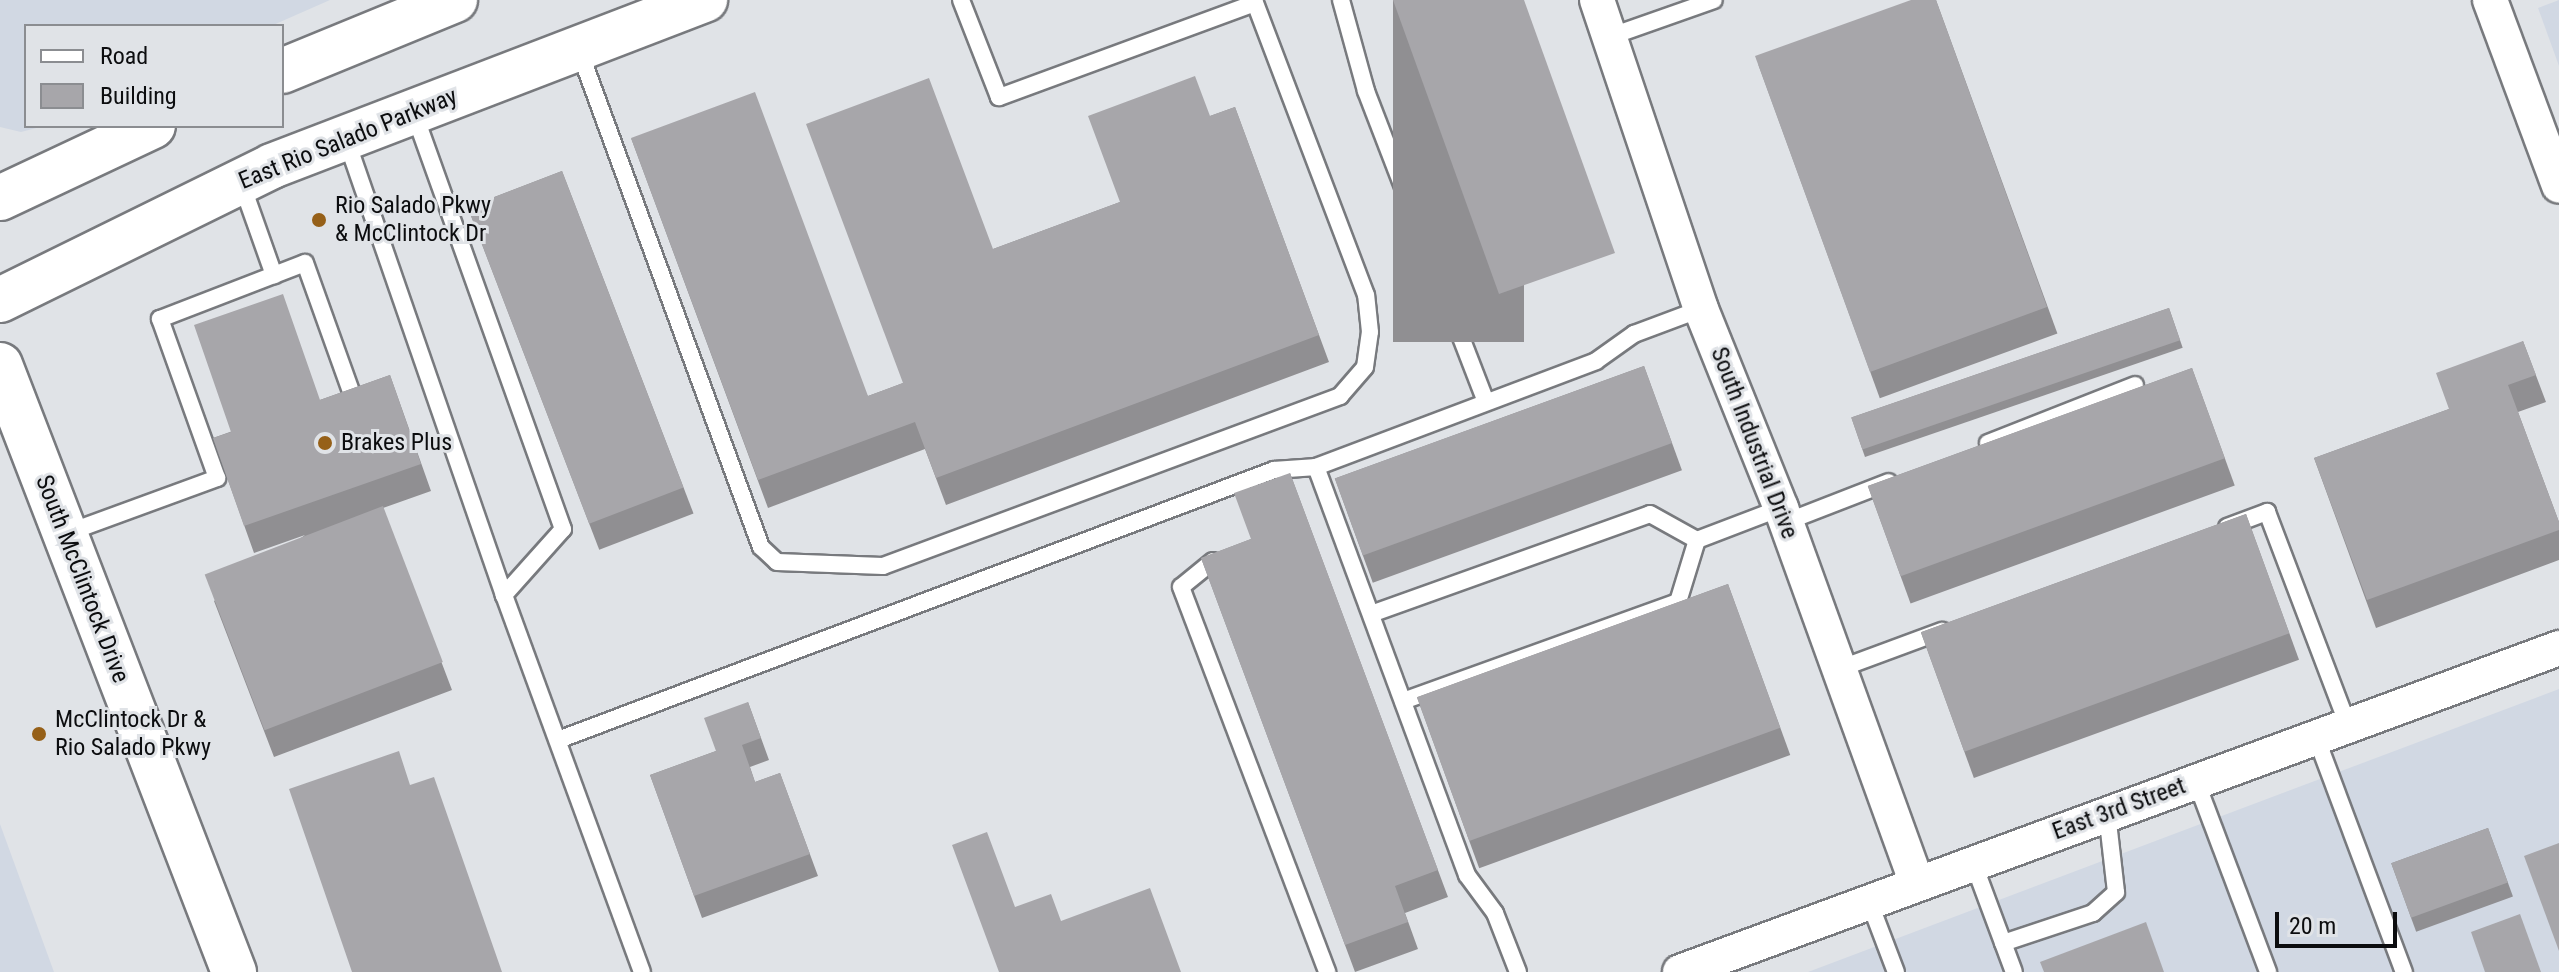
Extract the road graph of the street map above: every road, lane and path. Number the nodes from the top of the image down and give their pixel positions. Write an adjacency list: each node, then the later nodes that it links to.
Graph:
1 (455, 0): 10 (main road)
2 (705, 0): 9 (main road, East Rio Salado Parkway)
3 (961, 0): 9 (lane)
4 (1341, 0): 23 (lane)
5 (1597, 0): 8 (street, South Industrial Drive)
6 (1714, 0): 8 (lane)
7 (2490, 0): 15 (street)
8 (1609, 37): 19 (street, South Industrial Drive)
9 (579, 48): 11 (main road, East Rio Salado Parkway)
10 (284, 70)
11 (414, 112): 13 (main road, East Rio Salado Parkway); 32 (lane)
12 (149, 128): 16 (main road)
13 (346, 138): 14 (main road, East Rio Salado Parkway); 32 (lane)
14 (241, 182): 17 (lane); 18 (main road, East Rio Salado Parkway)
15 (2559, 186)
16 (0, 198)
17 (274, 275): 22 (lane); 28 (lane)
18 (0, 300)
19 (1701, 309): 23 (lane); 27 (street, South Industrial Drive)
20 (0, 365): 28 (main road, South McClintock Drive)
21 (2135, 385): 24 (lane)
22 (354, 400)
23 (1486, 402): 25 (lane)
24 (1972, 449)
25 (1316, 467): 33 (lane); 40 (lane)
26 (1898, 478): 27 (lane)
27 (1783, 515): 30 (lane); 36 (street, South Industrial Drive)
28 (65, 534): 48 (main road, South McClintock Drive)
29 (2208, 534): 38 (lane)
30 (1697, 540): 33 (lane); 37 (lane)
31 (1213, 561): 50 (lane)
32 (504, 595): 40 (lane)
33 (1371, 614): 37 (lane)
34 (1957, 626): 36 (lane)
35 (2559, 648): 38 (street, East 3rd Street)
36 (1839, 669): 44 (street, South Industrial Drive)
37 (1403, 701): 51 (lane)
38 (2348, 725): 39 (street, East 3rd Street)
39 (2316, 737): 41 (street, East 3rd Street); 55 (lane)
40 (558, 740): 49 (lane)
41 (2196, 781): 42 (street, East 3rd Street); 54 (lane)
42 (2107, 813): 43 (street, East 3rd Street); 46 (lane)
43 (1973, 862): 44 (street, East 3rd Street); 46 (lane)
44 (1917, 883): 45 (street, East 3rd Street)
45 (1869, 901): 47 (street, East 3rd Street); 52 (lane)
46 (2003, 943): 53 (lane)
47 (1702, 968)
48 (234, 972)
49 (642, 972)
50 (1327, 972)
51 (1518, 972)
52 (1896, 972)
53 (2014, 972)
54 (2268, 972)
55 (2404, 972)

